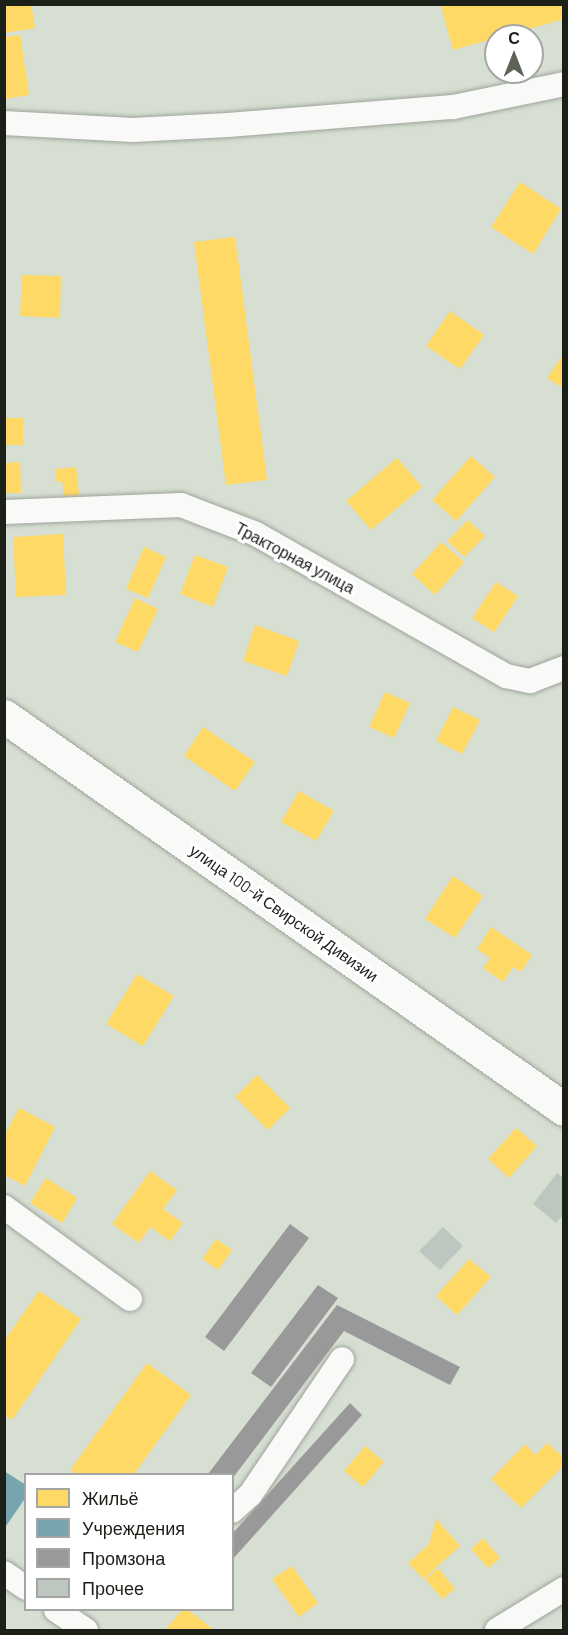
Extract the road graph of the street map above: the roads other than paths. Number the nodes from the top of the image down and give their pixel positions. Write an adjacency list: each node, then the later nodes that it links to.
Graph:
1 (564, 84): 2 (street)
2 (4, 123)
3 (4, 512): 4 (street, Тракторная улица)
4 (564, 668)
5 (4, 716): 6 (main road, улица 100-й Свирской Дивизии)
6 (564, 1109)
7 (4, 1208): 8 (street)
8 (130, 1299)
9 (342, 1359): 10 (street)
10 (234, 1509)
11 (4, 1573): 12 (street)
12 (24, 1587)
13 (564, 1589): 16 (street)
14 (58, 1611): 15 (street)
15 (86, 1630)
16 (497, 1630)

